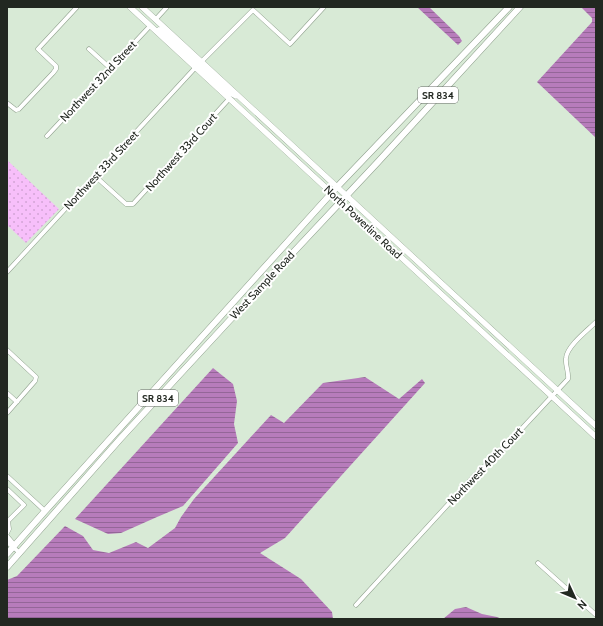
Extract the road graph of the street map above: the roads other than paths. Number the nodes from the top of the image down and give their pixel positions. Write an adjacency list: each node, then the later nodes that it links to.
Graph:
1 (77, 7): 16 (street)
2 (130, 7): 9 (main road, North Powerline Road)
3 (142, 7): 8 (main road, North Powerline Road)
4 (167, 7): 8 (street)
5 (324, 7): 11 (street)
6 (509, 7): 17 (main road, West Sample Road / SR 834)
7 (520, 7): 19 (main road, West Sample Road / SR 834)
8 (156, 19): 11 (main road, North Powerline Road)
9 (152, 28): 11 (main road); 12 (street, Northwest 32nd Street); 13 (main road, North Powerline Road)
10 (89, 49): 12 (street)
11 (201, 62): 14 (main road, North Powerline Road)
12 (110, 68): 22 (street, Northwest 32nd Street)
13 (195, 68): 14 (main road); 15 (main road, North Powerline Road); 24 (street, Northwest 33rd Street)
14 (239, 96): 21 (main road, North Powerline Road)
15 (229, 99): 20 (main road, North Powerline Road); 24 (street, Northwest 33rd Court)
16 (7, 104)
17 (410, 112): 18 (main road, West Sample Road / SR 834); 19 (main road)
18 (402, 120): 23 (main road); 25 (main road, West Sample Road / SR 834)
19 (408, 128): 23 (main road, West Sample Road / SR 834)
20 (262, 129): 21 (main road); 26 (main road, North Powerline Road)
21 (276, 130): 25 (main road, North Powerline Road)
22 (47, 136)
23 (400, 136): 27 (main road, West Sample Road / SR 834)
24 (95, 176): 31 (street, Northwest 33rd Street)
25 (337, 187): 26 (main road, West Sample Road / SR 834); 27 (main road, North Powerline Road)
26 (332, 193): 28 (main road, North Powerline Road); 46 (main road, West Sample Road / SR 834)
27 (346, 195): 28 (main road, West Sample Road / SR 834); 30 (main road, North Powerline Road)
28 (340, 202): 29 (main road, North Powerline Road); 51 (main road, West Sample Road / SR 834)
29 (405, 260): 30 (main road); 32 (main road, North Powerline Road)
30 (418, 261): 33 (main road, North Powerline Road)
31 (7, 272)
32 (468, 319): 33 (main road); 35 (main road, North Powerline Road)
33 (481, 320): 35 (main road); 37 (main road, North Powerline Road)
34 (596, 322): 37 (street, Northwest 40th Court)
35 (483, 333): 39 (main road, North Powerline Road)
36 (7, 350): 40 (street)
37 (557, 391): 39 (street, Northwest 40th Court); 42 (main road, North Powerline Road)
38 (7, 392): 40 (street)
39 (552, 396): 43 (main road, North Powerline Road); 55 (street, Northwest 40th Court)
40 (17, 402): 41 (street)
41 (7, 413)
42 (596, 426)
43 (596, 437)
44 (7, 476): 46 (street)
45 (7, 489): 47 (street)
46 (45, 510): 50 (main road, West Sample Road / SR 834)
47 (7, 533)
48 (7, 536): 50 (street)
49 (7, 542): 50 (street)
50 (14, 547): 51 (street); 52 (main road, West Sample Road / SR 834)
51 (20, 553): 54 (main road, West Sample Road / SR 834)
52 (7, 554)
53 (538, 563): 56 (street)
54 (7, 567)
55 (356, 604)
56 (596, 615)

